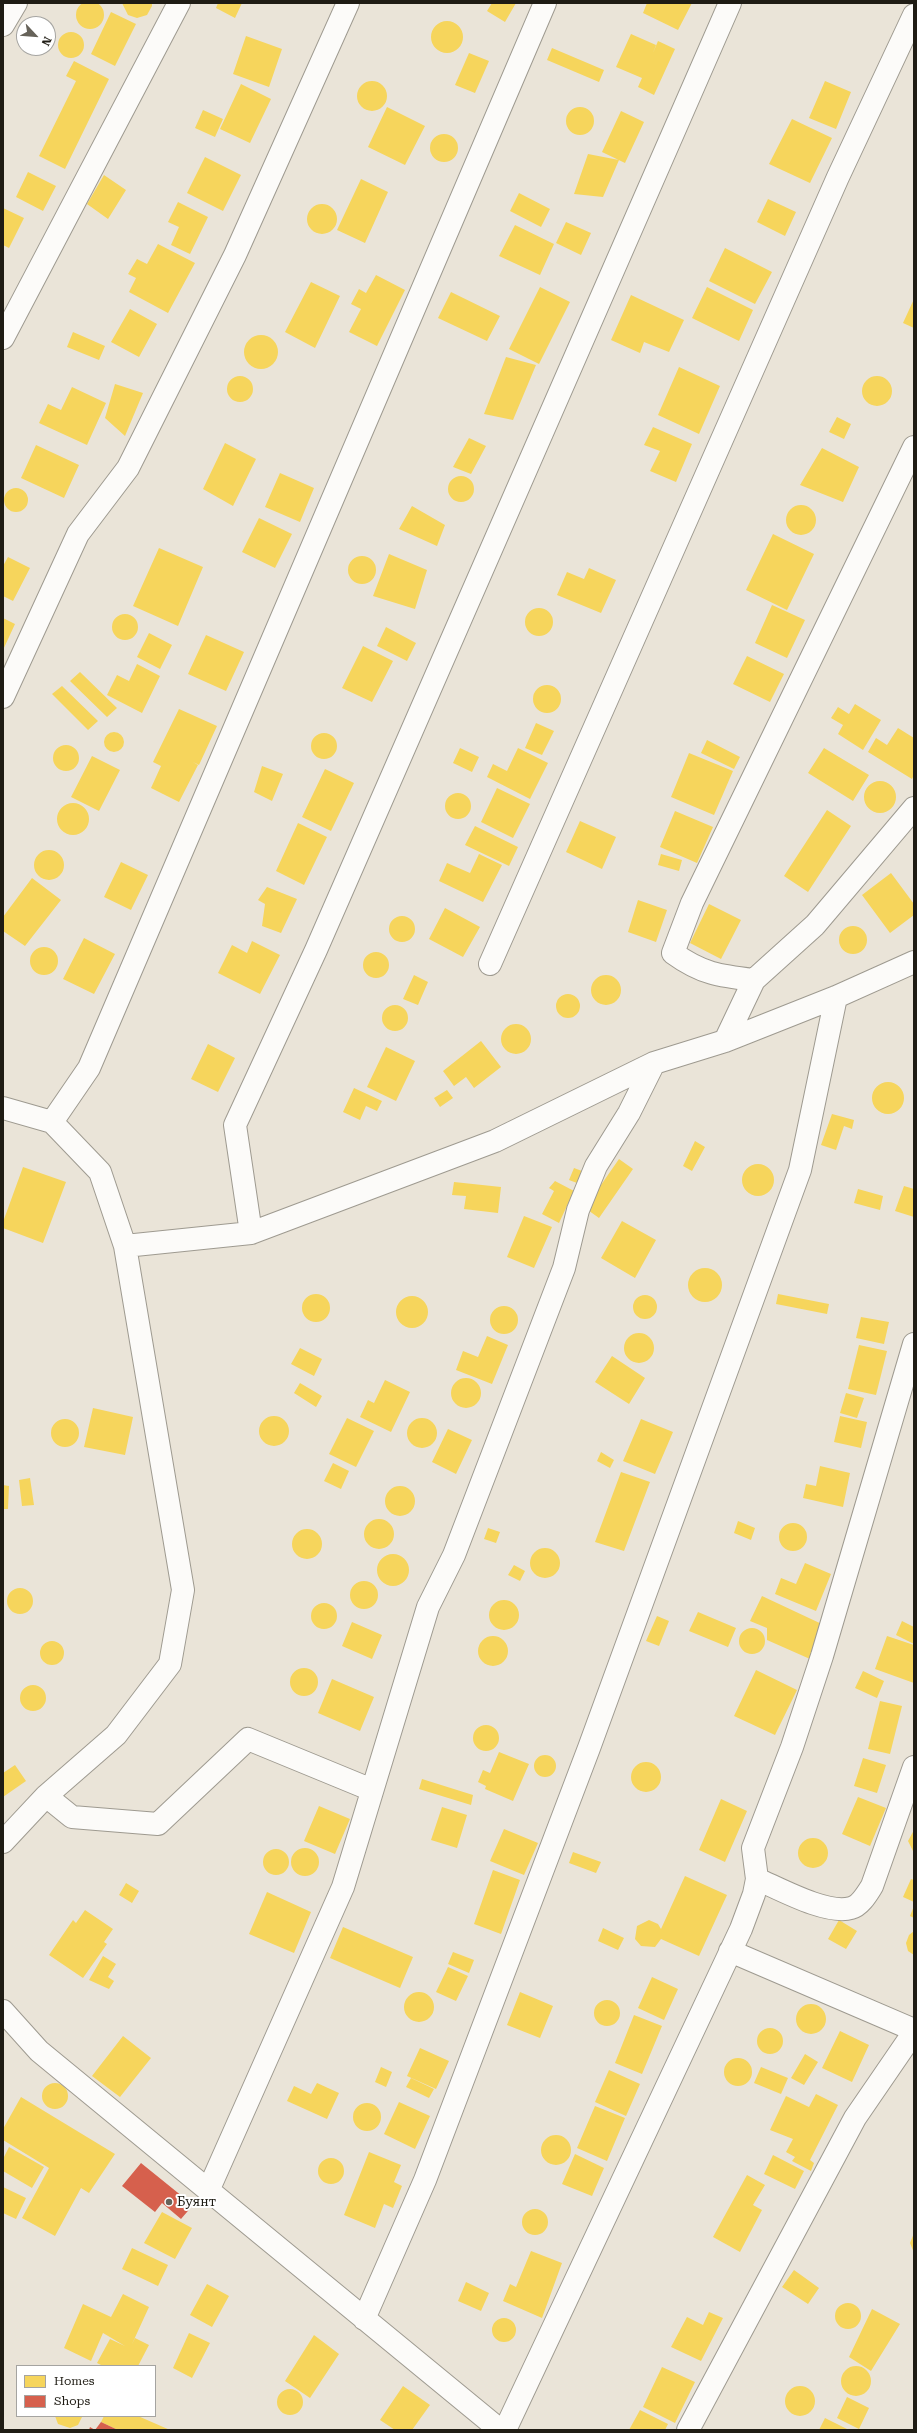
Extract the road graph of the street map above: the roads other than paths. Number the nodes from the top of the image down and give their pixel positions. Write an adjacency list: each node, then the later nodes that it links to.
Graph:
1 (16, 3): 7 (street)
2 (179, 3): 8 (street)
3 (348, 3): 10 (street)
4 (545, 3): 19 (street)
5 (730, 3): 20 (street)
6 (914, 15): 13 (street)
7 (3, 25)
8 (3, 338)
9 (914, 447): 14 (street)
10 (3, 697)
11 (914, 808): 14 (street)
12 (914, 962): 15 (street)
13 (490, 964)
14 (754, 980): 16 (street)
15 (836, 997): 16 (street); 32 (street)
16 (726, 1041): 17 (street)
17 (654, 1063): 20 (street); 24 (street)
18 (3, 1108): 19 (street)
19 (52, 1122): 21 (street)
20 (252, 1233): 21 (street)
21 (125, 1246): 25 (street)
22 (914, 1344): 27 (street)
23 (914, 1767): 27 (street)
24 (372, 1790): 25 (street); 31 (street)
25 (46, 1796): 26 (street)
26 (3, 1842)
27 (757, 1880): 28 (street)
28 (730, 1951): 30 (street); 34 (street)
29 (3, 2011): 31 (street)
30 (914, 2031): 35 (street)
31 (208, 2191): 32 (street)
32 (364, 2319): 33 (street)
33 (500, 2430)
34 (505, 2430)
35 (688, 2430)

